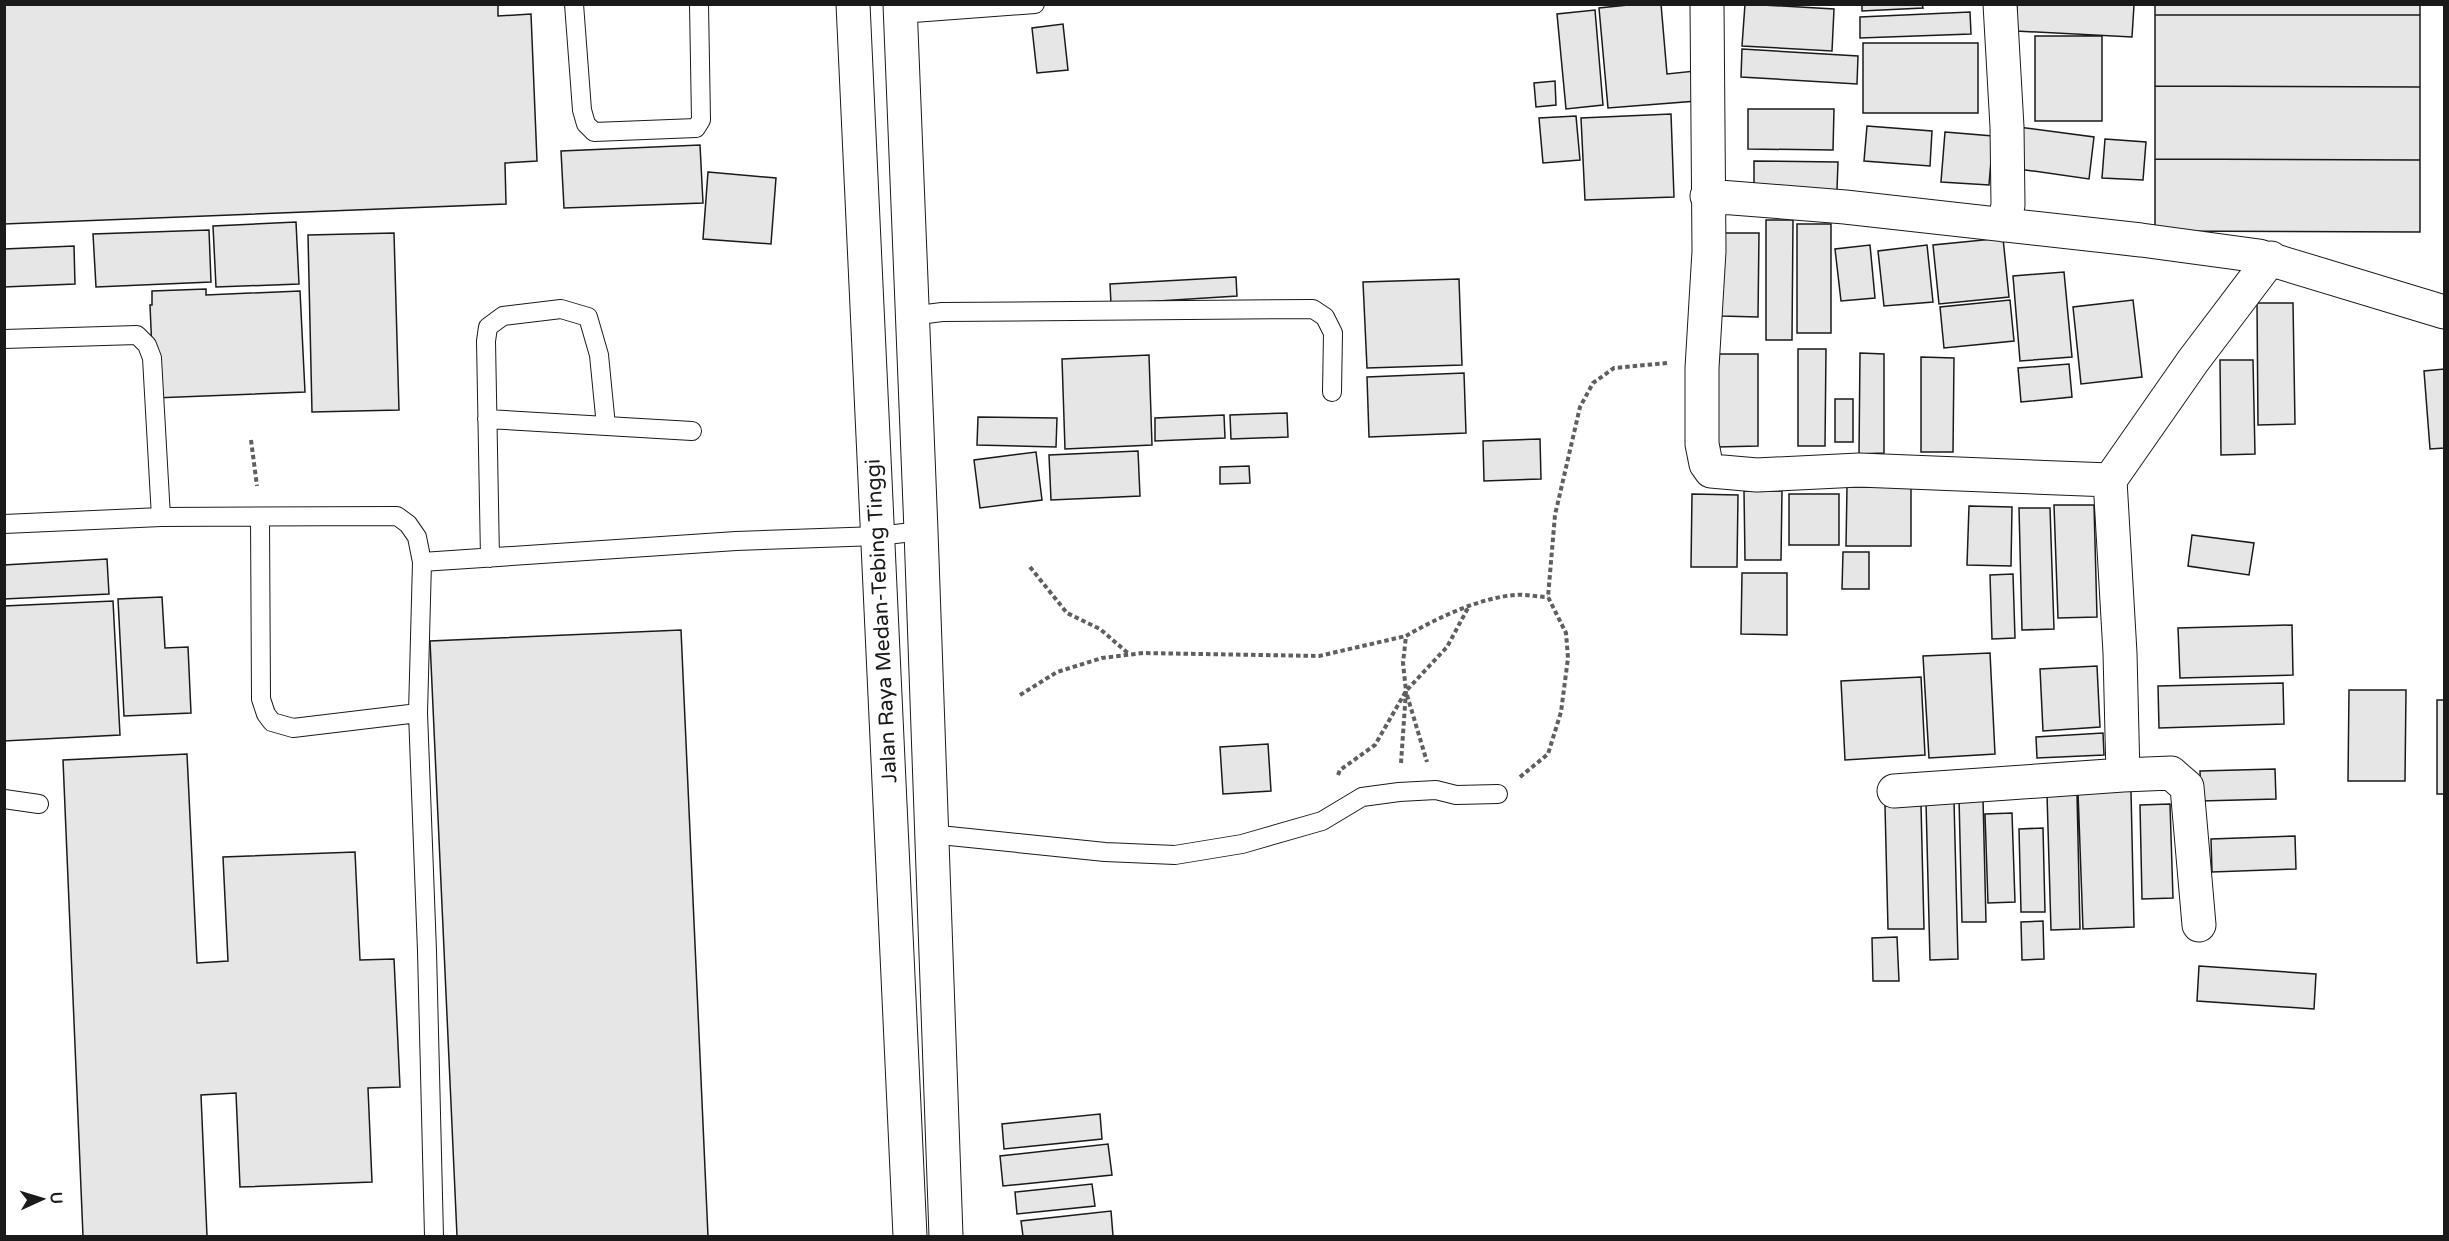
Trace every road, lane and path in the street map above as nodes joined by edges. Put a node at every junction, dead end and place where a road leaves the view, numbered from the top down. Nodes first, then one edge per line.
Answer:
1 (574, 4) edge
2 (699, 4) edge
3 (854, 4) edge
4 (1035, 4) edge
5 (1707, 4) edge
6 (2000, 4) edge
7 (900, 9) edge
8 (1707, 196) junction
9 (2004, 225) junction
10 (2271, 258) junction
11 (2445, 312) edge
12 (911, 316) junction
13 (4, 339) edge
14 (1702, 368) junction
15 (1332, 392) dead end
16 (487, 419) junction
17 (606, 426) junction
18 (692, 431) dead end
19 (251, 440) dead end
20 (2110, 480) junction
21 (161, 517) junction
22 (260, 517) junction
23 (4, 524) edge
24 (921, 531) junction
25 (878, 536) junction
26 (490, 558) junction
27 (422, 562) junction
28 (1030, 567) dead end
29 (1548, 597) junction
30 (1469, 606) junction
31 (1406, 636) junction
32 (1130, 654) junction
33 (1406, 691) junction
34 (1020, 695) dead end
35 (418, 713) junction
36 (2123, 775) junction
37 (1436, 790) junction
38 (1894, 791) dead end
39 (1399, 792) junction
40 (1498, 794) joint
41 (4, 799) edge
42 (39, 804) dead end
43 (1322, 821) junction
44 (930, 834) junction
45 (2199, 925) dead end
46 (434, 1236) edge
47 (910, 1236) edge
48 (946, 1236) edge

1 - 2 lane
3 - 25 main road, Jalan Raya Medan-Tebing Tinggi
4 - 7 lane
5 - 8 main road
6 - 9 main road
7 - 12 main road, Jalan Raya Medan-Tebing Tinggi
8 - 9 main road
8 - 14 main road
9 - 10 main road
10 - 11 main road
10 - 20 main road
12 - 15 lane
12 - 24 main road, Jalan Raya Medan-Tebing Tinggi
13 - 21 lane
14 - 20 main road
14 - 29 path
16 - 17 lane
16 - 17 lane
16 - 26 lane
17 - 18 lane
19 - 22 path
20 - 36 main road
21 - 22 lane
21 - 23 lane
22 - 27 lane
22 - 35 lane
24 - 25 lane
24 - 44 main road, Jalan Raya Medan-Tebing Tinggi
25 - 26 lane
25 - 47 main road, Jalan Raya Medan-Tebing Tinggi
26 - 27 lane
27 - 35 lane
28 - 32 path
29 - 30 path
29 - 40 path
30 - 31 path
30 - 33 path
31 - 32 path
31 - 33 path
32 - 34 path
33 - 37 path
33 - 39 path
33 - 43 path
35 - 46 lane
36 - 38 main road
36 - 45 main road
37 - 39 lane
37 - 40 lane
39 - 43 lane
41 - 42 lane
43 - 44 lane
44 - 48 main road, Jalan Raya Medan-Tebing Tinggi

